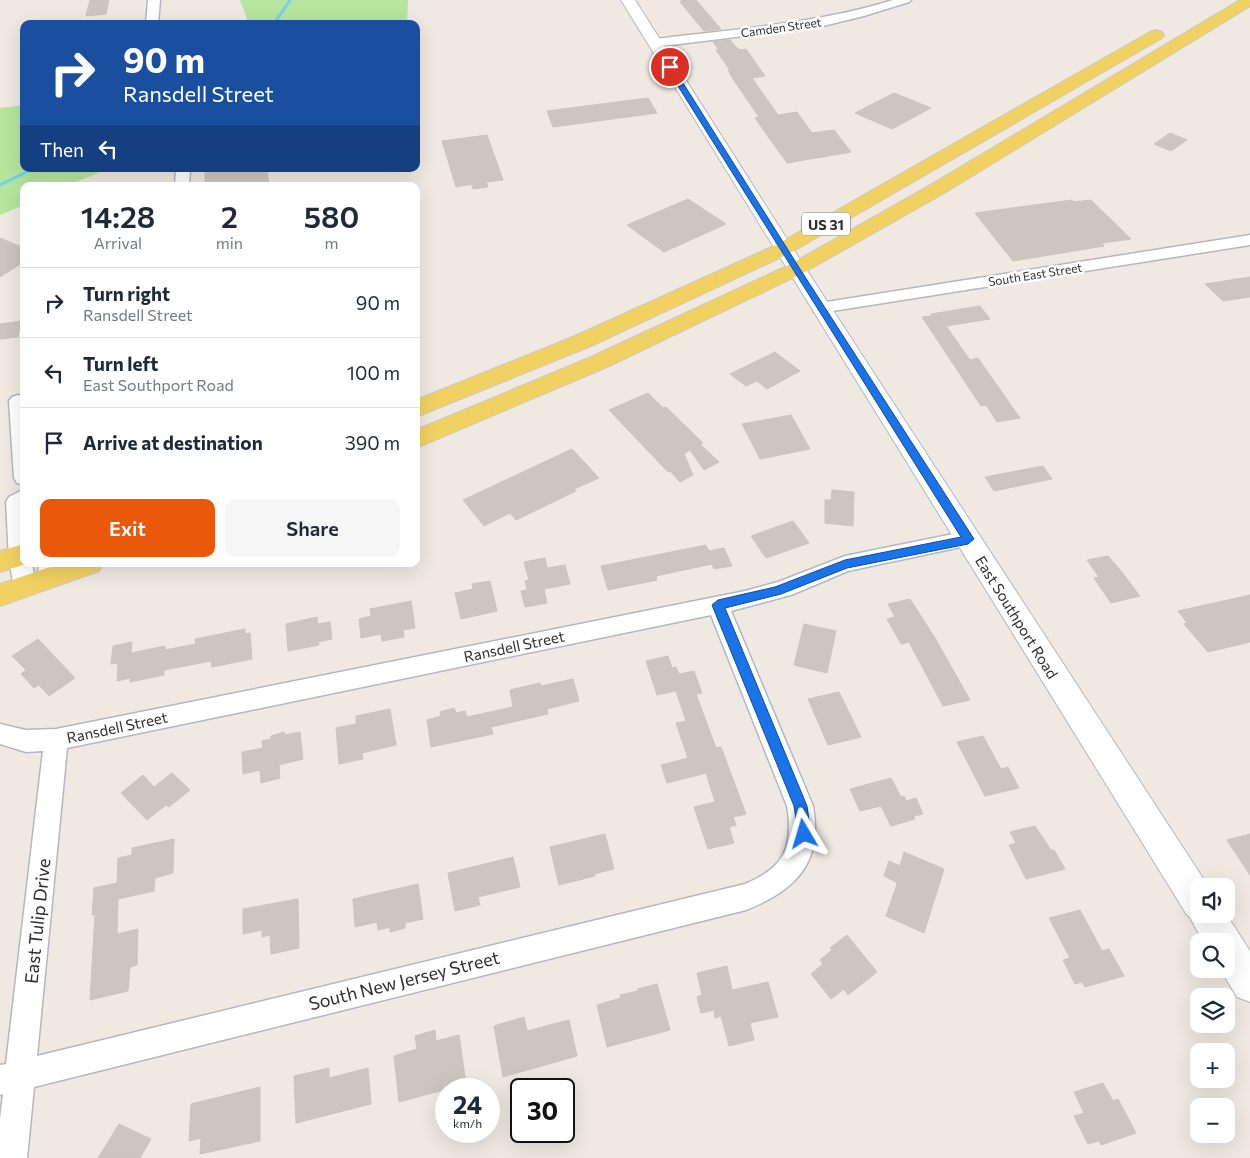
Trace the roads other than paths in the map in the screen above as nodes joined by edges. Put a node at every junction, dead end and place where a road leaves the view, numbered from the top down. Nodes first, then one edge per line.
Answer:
1 (154, 0) edge
2 (628, 0) edge
3 (905, 0) edge
4 (1216, 0) edge
5 (1250, 0) edge
6 (152, 20) edge
7 (655, 42) junction
8 (1250, 240) edge
9 (783, 249) junction
10 (796, 269) junction
11 (820, 308) junction
12 (14, 401) edge
13 (420, 407) edge
14 (420, 438) edge
15 (20, 447) edge
16 (20, 499) edge
17 (968, 539) junction
18 (15, 557) edge
19 (22, 567) edge
20 (78, 567) edge
21 (31, 580) edge
22 (718, 605) junction
23 (0, 734) edge
24 (56, 740) junction
25 (1190, 889) edge
26 (1235, 960) edge
27 (1250, 984) edge
28 (10, 1077) edge
29 (11, 1158) edge

1 - 6 street
2 - 7 main road, East Southport Road
3 - 7 street, Camden Street
4 - 9 main road, US 31
5 - 10 main road, US 31
7 - 9 main road, East Southport Road
8 - 11 street, South East Street
9 - 10 main road, East Southport Road
9 - 13 main road, US 31
10 - 11 main road, East Southport Road
10 - 14 main road, US 31
11 - 17 main road, East Southport Road
12 - 15 street
16 - 18 street
17 - 22 street, Ransdell Street
17 - 25 main road, East Southport Road
19 - 21 street
20 - 21 main road
22 - 24 street, Ransdell Street
22 - 28 street, South New Jersey Street
23 - 24 street
24 - 28 street, East Tulip Drive
26 - 27 main road
28 - 29 street, East Tulip Drive

